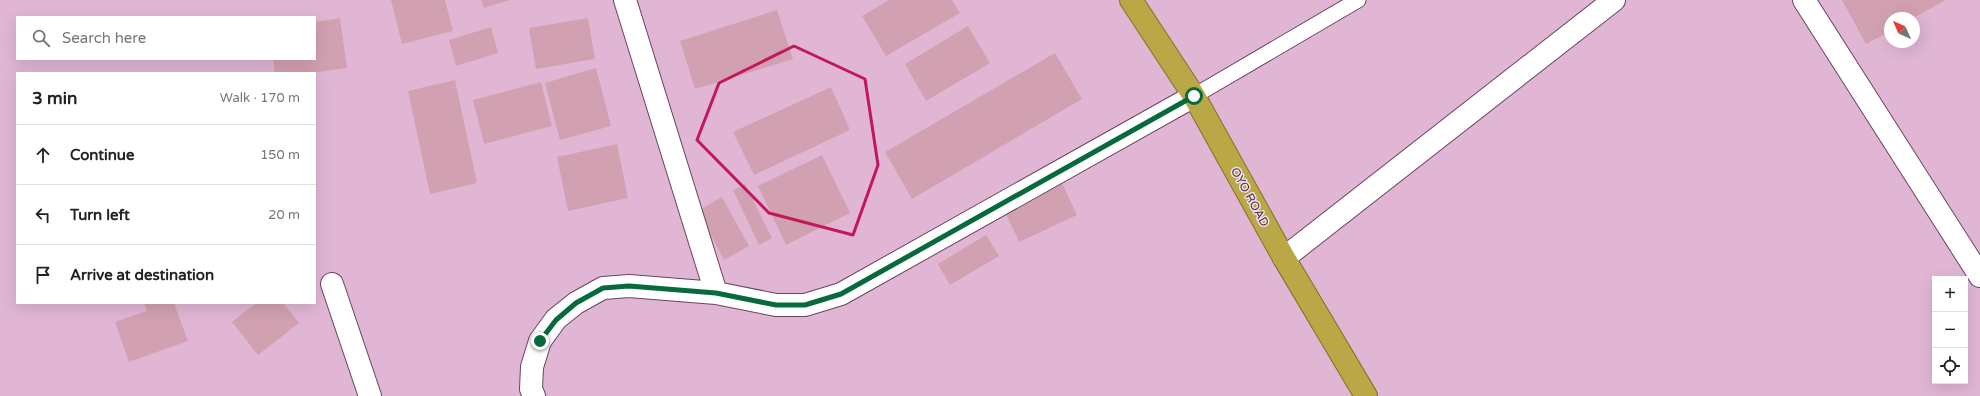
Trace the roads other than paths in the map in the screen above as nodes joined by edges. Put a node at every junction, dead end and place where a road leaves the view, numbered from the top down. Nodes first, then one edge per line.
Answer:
1 (625, 0) edge
2 (1131, 0) edge
3 (1358, 0) edge
4 (1614, 0) edge
5 (1804, 0) edge
6 (1194, 96) junction
7 (1284, 258) junction
8 (1980, 276) edge
9 (332, 284) dead end
10 (716, 293) junction
11 (370, 396) edge
12 (534, 396) edge
13 (1366, 396) edge

1 - 10 street
2 - 6 highway, OYO ROAD
3 - 6 lane
4 - 7 street
5 - 8 street
6 - 7 highway, OYO ROAD
6 - 10 street
7 - 13 highway, OYO ROAD
9 - 11 street
10 - 12 street

